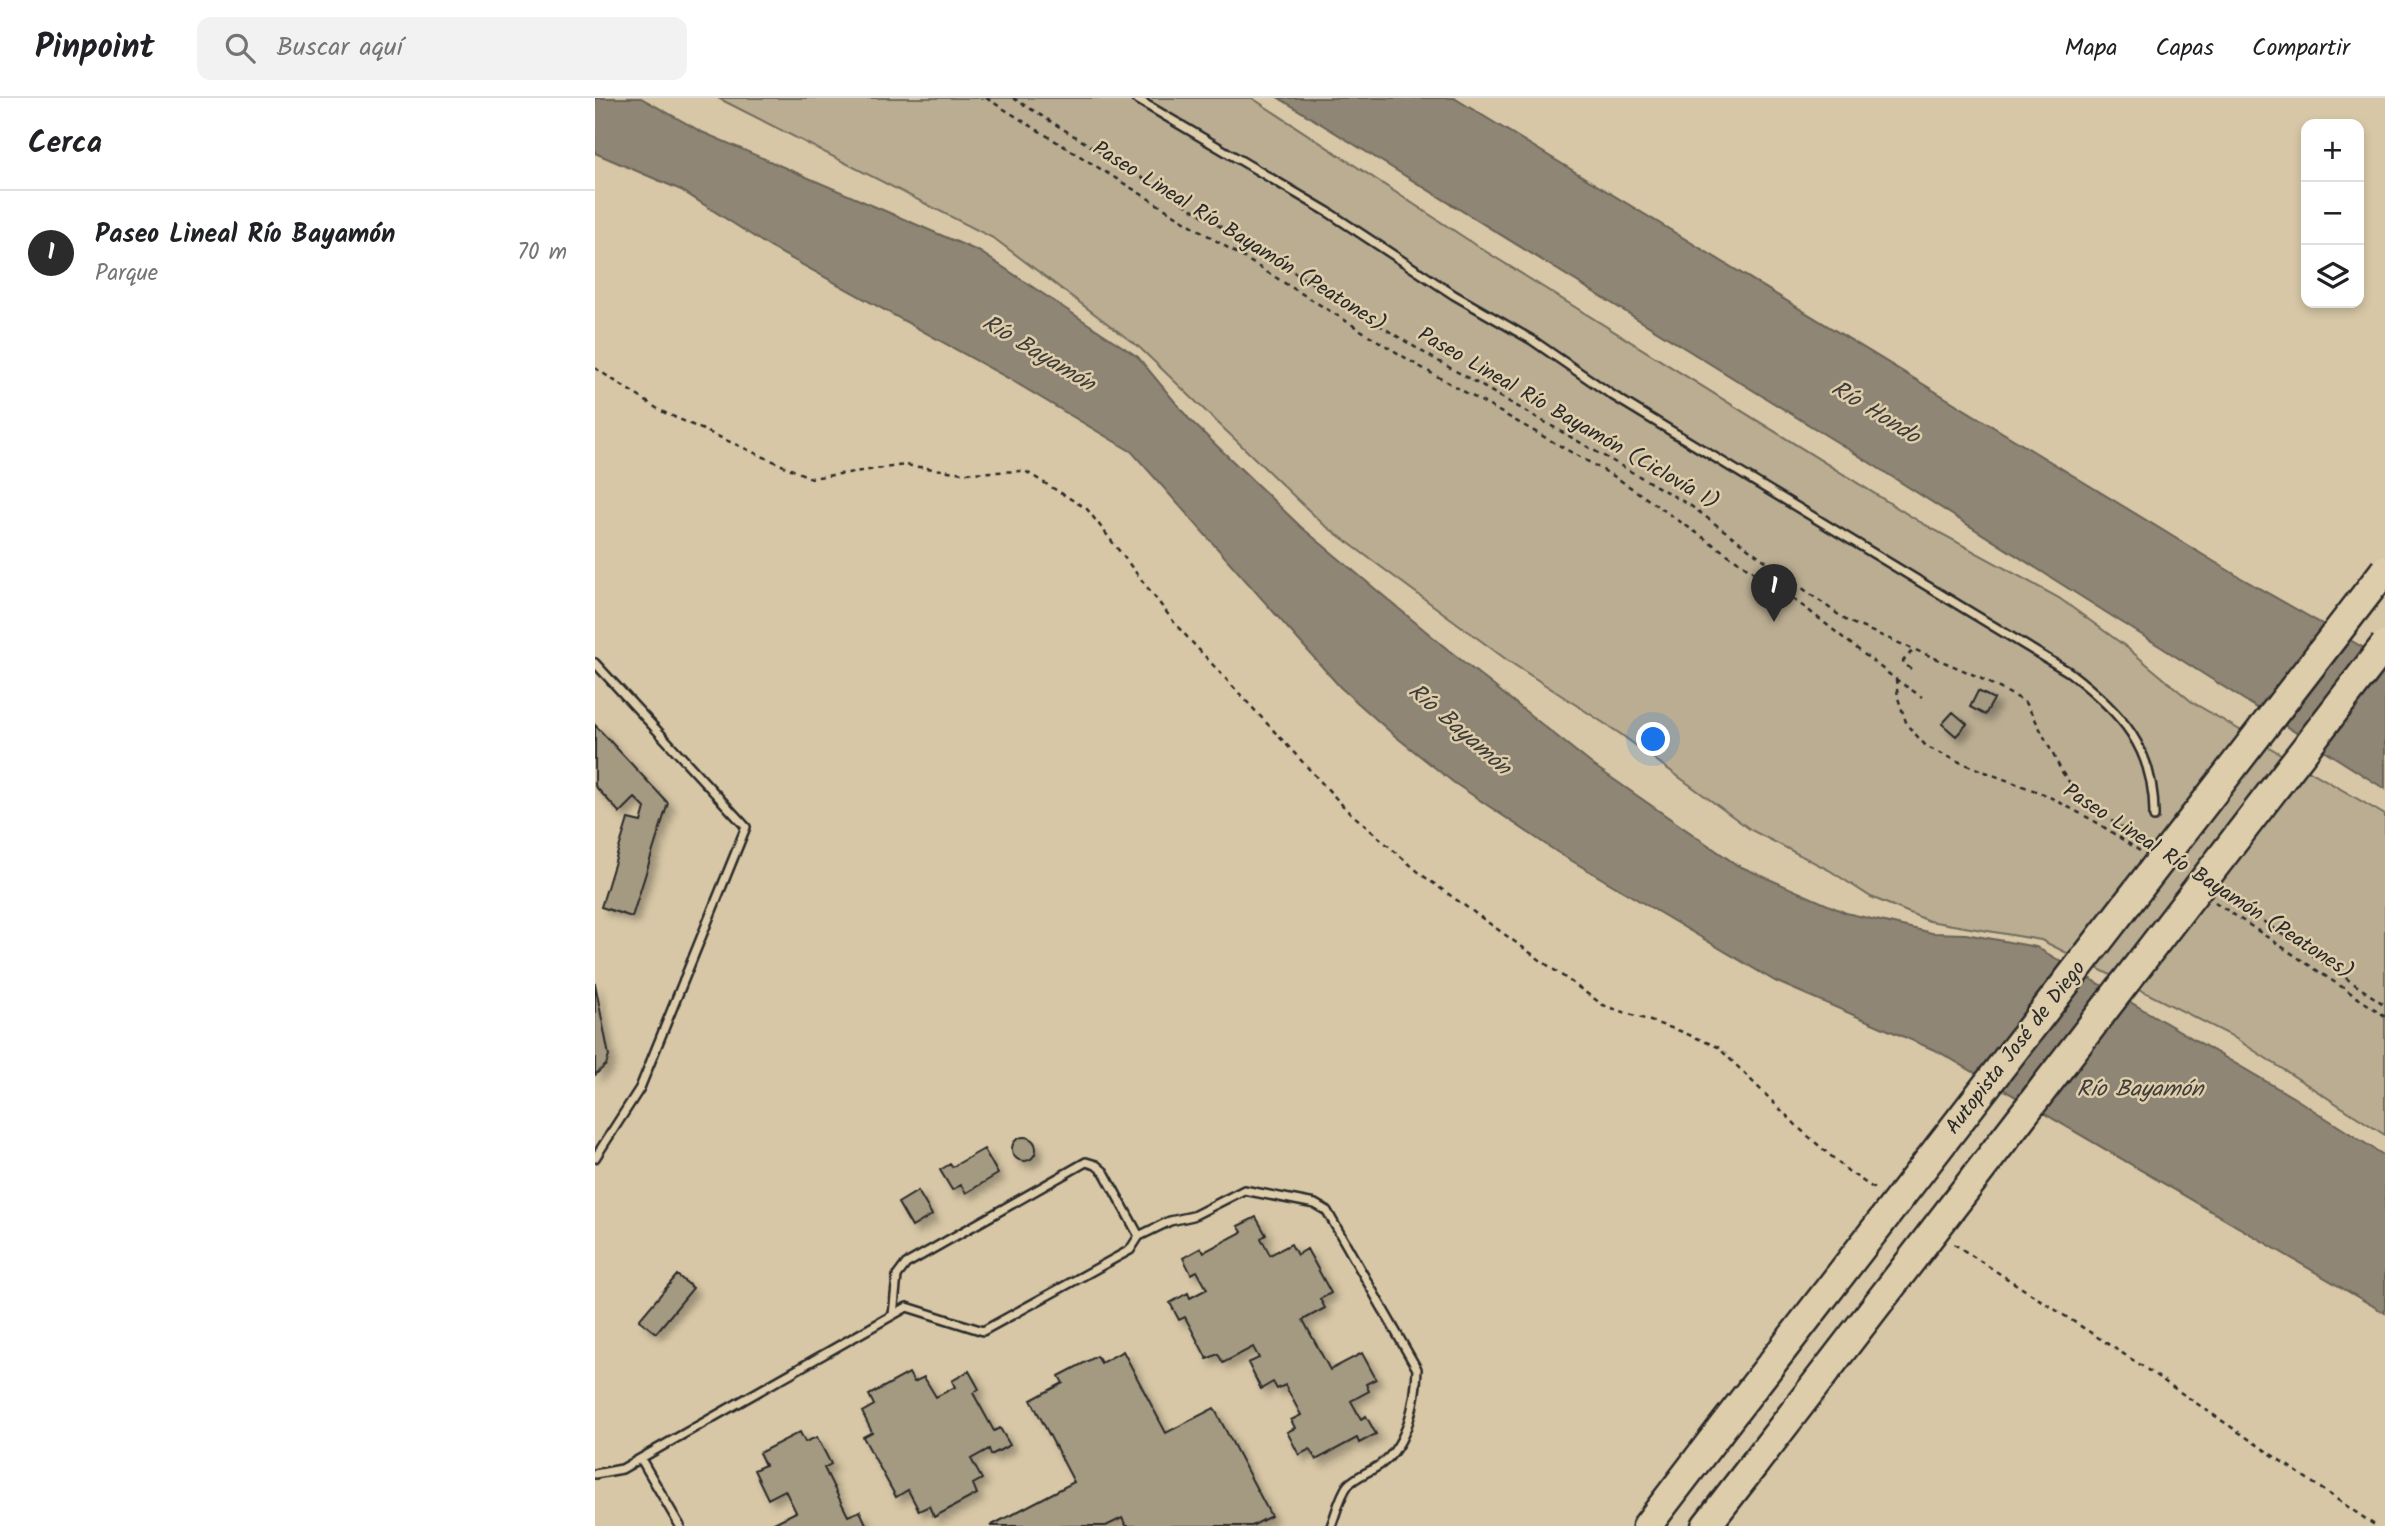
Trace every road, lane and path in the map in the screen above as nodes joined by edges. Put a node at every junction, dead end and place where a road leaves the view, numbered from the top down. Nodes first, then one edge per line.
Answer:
1 (986, 98) edge
2 (1013, 98) edge
3 (1135, 98) edge
4 (595, 368) edge
5 (2385, 570) edge
6 (2385, 645) edge
7 (1913, 650) junction
8 (595, 663) edge
9 (1911, 669) dead end
10 (1896, 679) junction
11 (1922, 696) dead end
12 (2154, 817) dead end
13 (2154, 850) dead end
14 (2147, 857) dead end
15 (2215, 888) dead end
16 (2213, 901) dead end
17 (2385, 1005) edge
18 (2385, 1016) edge
19 (595, 1158) edge
20 (1881, 1194) dead end
21 (1139, 1236) junction
22 (1948, 1240) dead end
23 (893, 1315) junction
24 (641, 1459) junction
25 (595, 1475) edge
26 (680, 1526) edge
27 (1331, 1526) edge
28 (1647, 1526) edge
29 (1706, 1526) edge
30 (2376, 1526) edge

1 - 10 path, Paseo Lineal Río Bayamón (Peatones)
2 - 7 path, Paseo Lineal Río Bayamón (Ciclovía 1)
3 - 12 lane
4 - 20 path
5 - 28 highway, Autopista José de Diego, bridge
6 - 29 highway, bridge
7 - 9 path
7 - 13 path, Paseo Lineal Río Bayamón (Ciclovía 1)
8 - 19 lane
10 - 11 path, Paseo Lineal Río Bayamón (Peatones)
10 - 14 path, Paseo Lineal Río Bayamón (Peatones)
15 - 17 path
16 - 18 path, Paseo Lineal Río Bayamón (Peatones)
21 - 23 lane
21 - 23 lane
21 - 27 lane
22 - 30 path
23 - 24 lane
24 - 25 lane
24 - 26 lane

